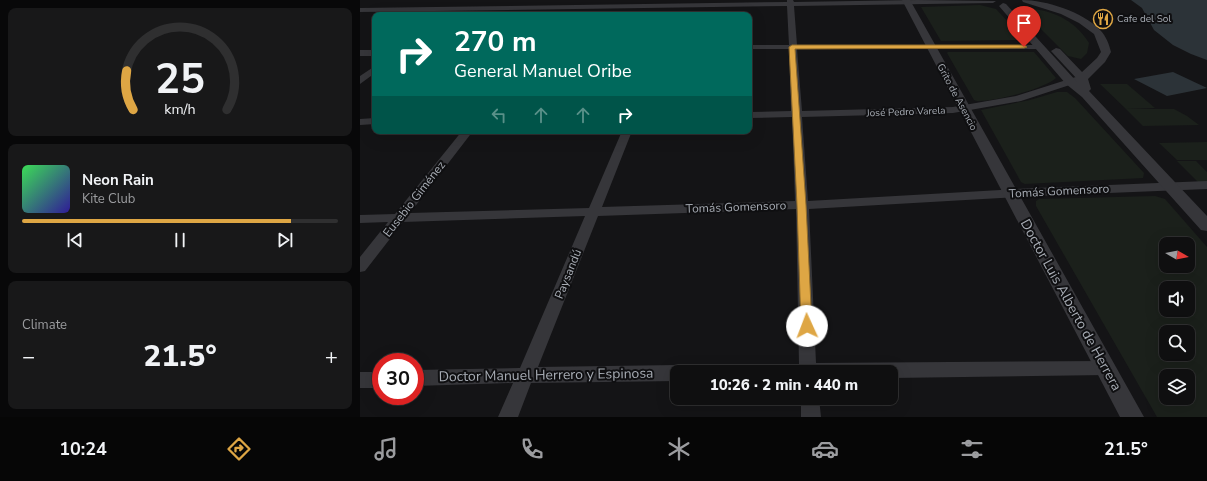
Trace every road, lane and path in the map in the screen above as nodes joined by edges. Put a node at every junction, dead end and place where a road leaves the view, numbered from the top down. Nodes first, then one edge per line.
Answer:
1 (463, 0) edge
2 (572, 0) edge
3 (993, 0) edge
4 (1040, 0) edge
5 (906, 1) edge
6 (679, 2) edge
7 (790, 2) edge
8 (1021, 3) edge
9 (1003, 6) junction
10 (567, 7) junction
11 (451, 9) junction
12 (360, 10) edge
13 (447, 12) edge
14 (563, 12) edge
15 (675, 12) edge
16 (1068, 15) junction
17 (752, 47) edge
18 (792, 47) junction
19 (931, 47) junction
20 (1038, 47) junction
21 (360, 53) edge
22 (372, 53) edge
23 (372, 71) edge
24 (1082, 78) junction
25 (360, 81) edge
26 (1070, 82) junction
27 (1086, 94) junction
28 (964, 108) junction
29 (796, 114) junction
30 (752, 115) edge
31 (372, 121) edge
32 (360, 122) edge
33 (466, 134) edge
34 (626, 134) edge
35 (1207, 185) edge
36 (1170, 186) junction
37 (1010, 194) junction
38 (802, 205) junction
39 (593, 212) junction
40 (399, 218) junction
41 (360, 219) edge
42 (1207, 226) edge
43 (360, 267) edge
44 (808, 365) edge
45 (1106, 368) junction
46 (898, 370) edge
47 (670, 373) edge
48 (526, 375) junction
49 (424, 378) edge
50 (360, 380) edge
51 (372, 380) edge
52 (810, 405) edge
53 (508, 417) edge
54 (811, 417) edge
55 (1132, 417) edge

1 - 11 street
2 - 10 street
3 - 5 street
3 - 9 street
4 - 16 street
5 - 7 street
5 - 19 street, Grito de Asencio
6 - 7 street
6 - 10 street
6 - 15 street
7 - 18 street
8 - 9 street
8 - 16 street
8 - 24 street
9 - 20 street
10 - 11 street
10 - 14 street
11 - 12 street
11 - 13 street
16 - 24 street
17 - 18 street
18 - 19 street
18 - 29 street
19 - 20 street
19 - 28 street, Grito de Asencio
20 - 26 street
21 - 22 street
23 - 25 street
24 - 26 street, José Pedro Varela
24 - 27 street
26 - 27 street
26 - 28 street, José Pedro Varela
27 - 36 street
28 - 29 street, José Pedro Varela
28 - 37 street, Grito de Asencio
29 - 30 street, José Pedro Varela
29 - 38 street
31 - 32 street
33 - 40 street, Eusebio Giménez
34 - 39 street, Paysandú
35 - 36 street, Tomás Gomensoro
36 - 37 street, Tomás Gomensoro
36 - 42 street
37 - 38 street, Tomás Gomensoro
37 - 45 street, Doctor Luis Alberto de Herrera
38 - 39 street, Tomás Gomensoro
38 - 44 street
39 - 40 street, Tomás Gomensoro
39 - 48 street, Paysandú
40 - 41 street, Tomás Gomensoro
40 - 43 street, Eusebio Giménez
45 - 46 street
45 - 55 street, Doctor Luis Alberto de Herrera
47 - 48 street, Doctor Manuel Herrero y Espinosa
48 - 49 street, Doctor Manuel Herrero y Espinosa
48 - 53 street, Paysandú
50 - 51 street
52 - 54 street

